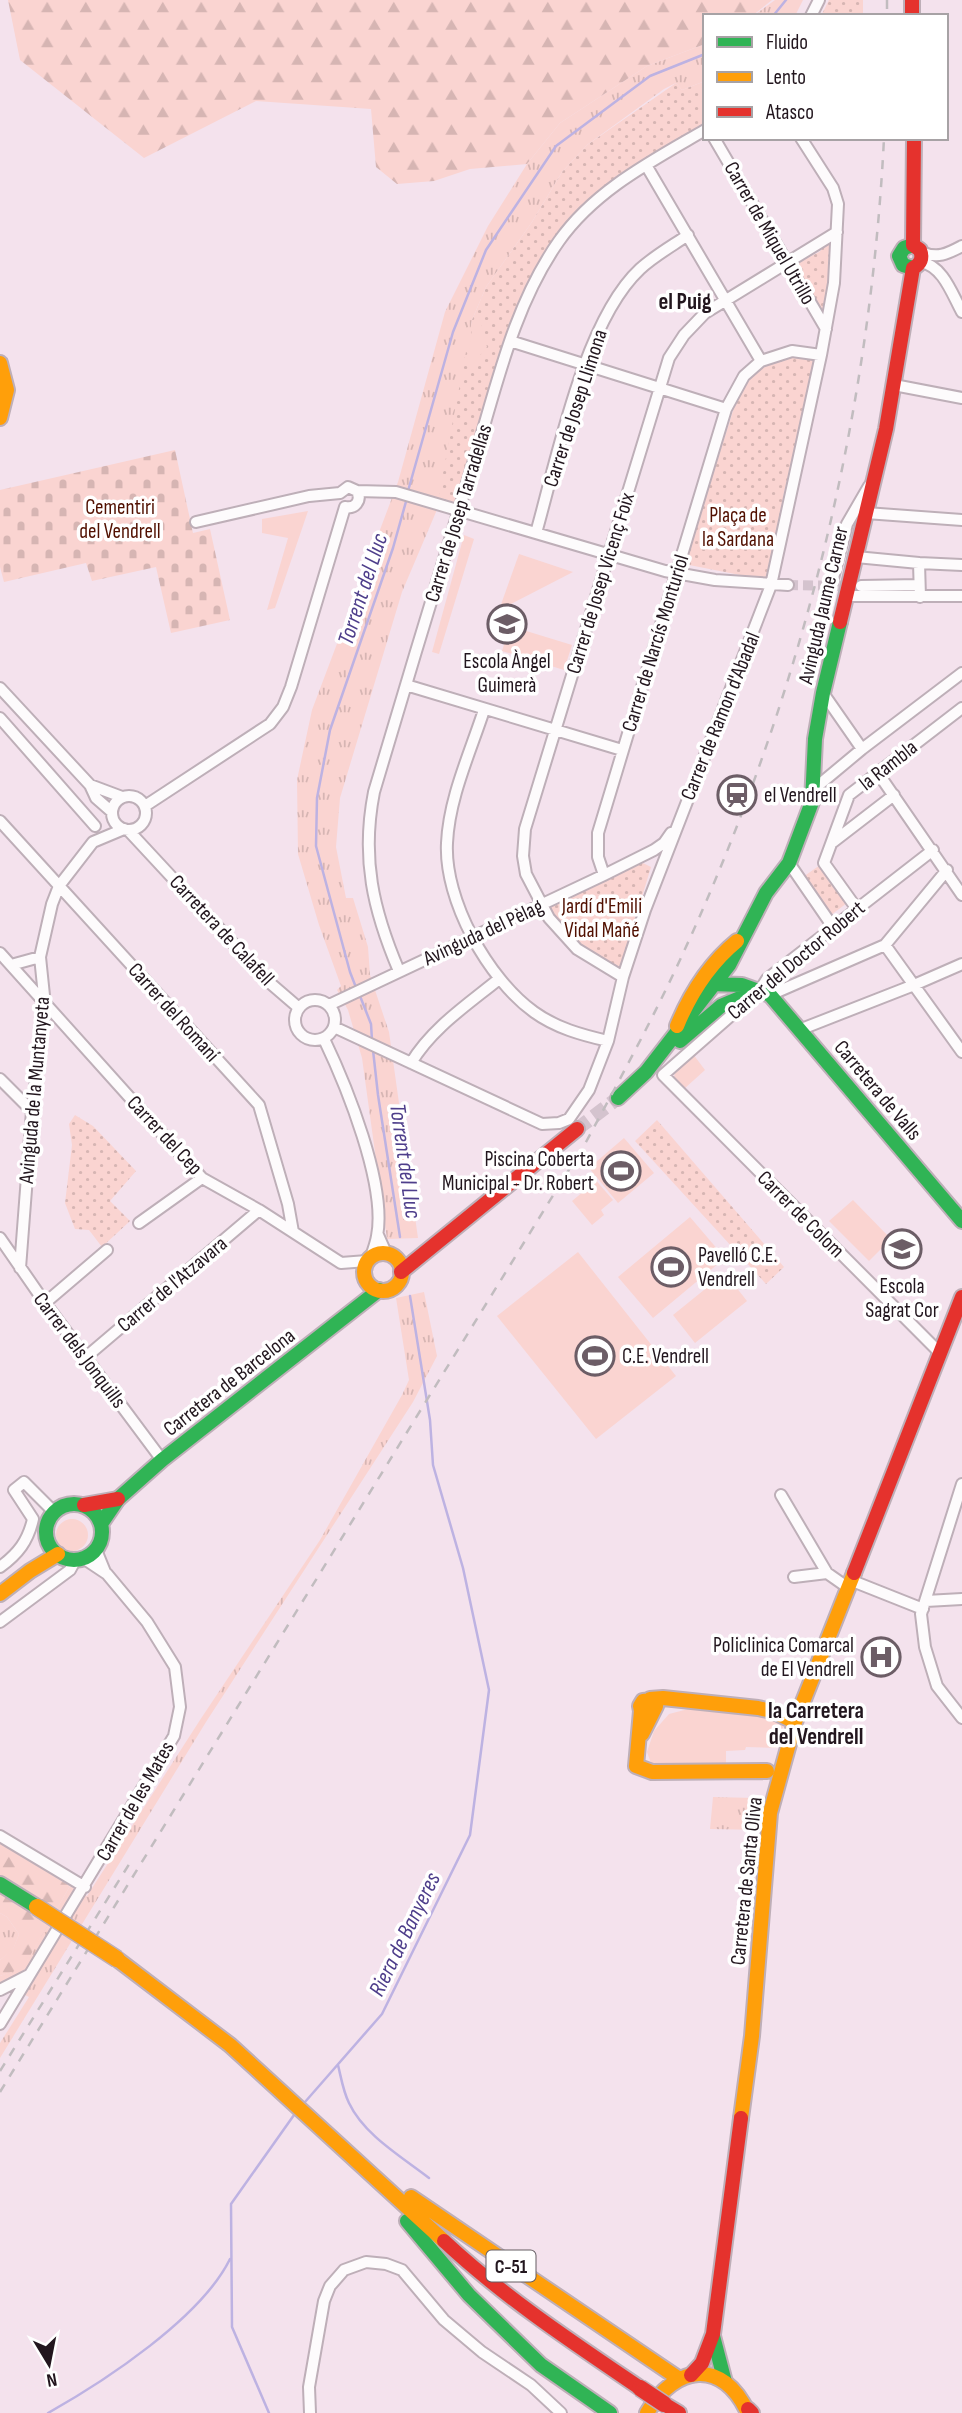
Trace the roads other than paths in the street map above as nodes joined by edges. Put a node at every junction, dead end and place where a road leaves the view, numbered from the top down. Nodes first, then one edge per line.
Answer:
1 (703, 131) edge
2 (715, 140) edge
3 (802, 140) edge
4 (914, 140) edge
5 (646, 165) junction
6 (836, 232) junction
7 (688, 235) junction
8 (962, 246) edge
9 (945, 255) junction
10 (917, 257) junction
11 (786, 264) junction
12 (938, 271) junction
13 (726, 299) junction
14 (962, 312) edge
15 (826, 329) junction
16 (510, 341) junction
17 (821, 355) junction
18 (761, 361) junction
19 (0, 363) edge
20 (585, 365) junction
21 (894, 384) junction
22 (658, 388) junction
23 (962, 397) edge
24 (726, 409) junction
25 (0, 418) edge
26 (875, 478) junction
27 (357, 491) junction
28 (340, 493) junction
29 (345, 507) junction
30 (458, 510) junction
31 (866, 513) junction
32 (962, 520) edge
33 (195, 522) dead end
34 (536, 533) junction
35 (608, 555) junction
36 (856, 557) junction
37 (919, 563) junction
38 (958, 565) edge
39 (676, 573) junction
40 (771, 585) junction
41 (788, 585) tunnel mouth
42 (831, 586) dead end
43 (861, 586) tunnel mouth
44 (919, 591) junction
45 (846, 596) junction
46 (962, 596) edge
47 (962, 673) edge
48 (406, 685) junction
49 (0, 688) edge
50 (823, 693) junction
51 (962, 708) edge
52 (484, 710) junction
53 (0, 718) edge
54 (555, 730) junction
55 (862, 749) junction
56 (622, 750) junction
57 (878, 773) junction
58 (90, 785) junction
59 (814, 789) junction
60 (894, 795) junction
61 (122, 797) junction
62 (145, 806) junction
63 (112, 814) junction
64 (679, 819) junction
65 (0, 821) edge
66 (143, 822) junction
67 (95, 825) junction
68 (126, 829) junction
69 (93, 842) junction
70 (831, 843) junction
71 (148, 850) junction
72 (933, 850) junction
73 (637, 858) junction
74 (664, 858) junction
75 (789, 863) junction
76 (947, 870) junction
77 (604, 875) junction
78 (58, 886) junction
79 (962, 895) edge
80 (542, 905) junction
81 (857, 909) junction
82 (833, 927) junction
83 (473, 936) junction
84 (885, 945) junction
85 (0, 953) edge
86 (40, 957) junction
87 (724, 961) junction
88 (962, 964) edge
89 (11, 965) junction
90 (399, 971) junction
91 (623, 977) junction
92 (499, 979) junction
93 (716, 983) junction
94 (914, 985) junction
95 (739, 991) junction
96 (765, 992) junction
97 (45, 1005) junction
98 (329, 1005) junction
99 (299, 1008) junction
100 (680, 1018) junction
101 (334, 1027) junction
102 (799, 1030) junction
103 (324, 1039) junction
104 (608, 1041) junction
105 (671, 1041) junction
106 (962, 1052) edge
107 (411, 1063) junction
108 (646, 1072) junction
109 (663, 1075) joint
110 (0, 1079) edge
111 (618, 1098) tunnel mouth
112 (32, 1111) junction
113 (577, 1129) tunnel mouth
114 (202, 1178) junction
115 (259, 1210) junction
116 (962, 1221) edge
117 (139, 1223) dead end
118 (293, 1232) junction
119 (0, 1238) edge
120 (107, 1250) dead end
121 (384, 1260) junction
122 (20, 1268) junction
123 (371, 1291) junction
124 (962, 1297) edge
125 (44, 1303) junction
126 (939, 1352) junction
127 (86, 1357) junction
128 (162, 1460) junction
129 (962, 1483) edge
130 (781, 1494) dead end
131 (118, 1499) junction
132 (83, 1505) junction
133 (54, 1513) junction
134 (101, 1524) junction
135 (48, 1541) junction
136 (58, 1555) junction
137 (85, 1556) junction
138 (0, 1567) edge
139 (30, 1571) junction
140 (827, 1573) junction
141 (794, 1577) dead end
142 (848, 1583) junction
143 (0, 1594) edge
144 (962, 1600) edge
145 (924, 1605) junction
146 (0, 1622) edge
147 (962, 1718) edge
148 (795, 1722) junction
149 (767, 1771) dead end
150 (0, 1836) edge
151 (0, 1884) edge
152 (85, 1886) junction
153 (29, 1975) junction
154 (0, 1990) edge
155 (6, 2004) edge
156 (0, 2024) edge
157 (347, 2151) junction
158 (713, 2333) junction
159 (685, 2376) junction
160 (725, 2382) junction
161 (749, 2412) edge
162 (310, 2413) edge
163 (561, 2413) edge
164 (610, 2413) edge
165 (646, 2413) edge
166 (680, 2413) edge

1 - 5 street, Carrer de Josep Tarradellas
2 - 11 street, Carrer de Miquel Utrillo
3 - 6 street, Carrer de Ramon d'Abadal
4 - 10 main road, Avinguda Jaume Carner
5 - 7 street
5 - 16 street, Carrer de Josep Tarradellas
6 - 11 street, Carrer de Josep Vicenç Foix
6 - 15 street, Carrer de Ramon d'Abadal
7 - 13 street
7 - 20 street, Carrer de Josep Llimona
8 - 9 street
9 - 10 street
9 - 12 street
10 - 12 street
10 - 21 main road, Avinguda Jaume Carner
11 - 13 street, Carrer de Josep Vicenç Foix
11 - 15 street, Carrer de Miquel Utrillo
12 - 14 street
13 - 18 street
13 - 22 street, Carrer de Josep Vicenç Foix
15 - 17 street, Carrer de Ramon d'Abadal
16 - 20 street
16 - 30 street, Carrer de Josep Tarradellas
17 - 18 street
17 - 40 street, Carrer de Ramon d'Abadal
18 - 24 street, Carrer de Narcís Monturiol
19 - 25 main road
20 - 22 street
20 - 34 street, Carrer de Josep Llimona
21 - 23 street
21 - 26 main road, Avinguda Jaume Carner
22 - 24 street
22 - 35 street, Carrer de Josep Vicenç Foix
24 - 39 street, Carrer de Narcís Monturiol
26 - 31 main road, Avinguda Jaume Carner
26 - 42 street
27 - 28 street
27 - 29 street
27 - 30 street
28 - 29 street
28 - 33 street
29 - 62 street
30 - 34 street
30 - 48 street, Carrer de Josep Tarradellas
31 - 32 street
31 - 36 main road, Avinguda Jaume Carner
34 - 35 street
35 - 39 street
35 - 54 street, Carrer de Josep Vicenç Foix
36 - 37 street
36 - 45 main road, Avinguda Jaume Carner
37 - 38 street
37 - 44 street
39 - 40 street
39 - 56 street, Carrer de Narcís Monturiol
40 - 41 street
40 - 64 street, Carrer de Ramon d'Abadal
43 - 44 street
44 - 45 street
44 - 46 street
45 - 50 main road, Avinguda Jaume Carner
47 - 55 street, la Rambla
48 - 52 street
48 - 90 street, Carrer de Josep Tarradellas
49 - 58 street
50 - 55 street
50 - 59 main road, Avinguda Jaume Carner
51 - 57 street, la Rambla
52 - 54 street
52 - 83 street
53 - 67 street
54 - 56 street
54 - 80 street, Carrer de Josep Vicenç Foix
55 - 59 street, la Rambla
56 - 77 street, Carrer de Narcís Monturiol
57 - 60 street
57 - 70 street, la Rambla
58 - 61 street
58 - 63 street
59 - 75 main road, Avinguda Jaume Carner
60 - 70 street
60 - 72 street
61 - 62 street
61 - 63 street
62 - 66 street
63 - 67 street
63 - 68 street
64 - 73 street, Avinguda del Pèlag
64 - 74 street, Carrer de Ramon d'Abadal
65 - 78 street, Carrer del Romaní
66 - 68 street
66 - 71 street
67 - 69 street
68 - 69 street, Avinguda de la Muntanyeta
68 - 71 street, Carretera de Calafell
69 - 78 street, Avinguda de la Muntanyeta
70 - 81 street, la Rambla
71 - 99 street, Carretera de Calafell
72 - 76 street
72 - 81 street, Carrer del Doctor Robert
73 - 74 street, Avinguda del Pèlag
73 - 77 street, Avinguda del Pèlag
74 - 91 street, Carrer de Ramon d'Abadal
75 - 82 street
75 - 87 main road, Avinguda Jaume Carner
76 - 79 street
76 - 84 street
77 - 80 street, Avinguda del Pèlag
78 - 86 street, Avinguda de la Muntanyeta
78 - 118 street, Carrer del Romaní
80 - 83 street, Avinguda del Pèlag
80 - 91 street, Carrer de Josep Vicenç Foix
81 - 82 street, Carrer del Doctor Robert
82 - 96 street, Carrer del Doctor Robert
83 - 90 street, Avinguda del Pèlag
83 - 92 street
84 - 94 street
84 - 96 street
85 - 89 street, Carrer del Cep
86 - 89 street
86 - 97 street, Avinguda de la Muntanyeta
87 - 93 main road
87 - 95 main road
87 - 100 main road
88 - 94 street
89 - 97 street, Carrer del Cep
90 - 98 street, Avinguda del Pèlag
91 - 104 street, Carrer de Ramon d'Abadal
92 - 104 street
92 - 107 street
93 - 95 main road
93 - 100 main road
93 - 105 main road
94 - 102 street
94 - 106 street
95 - 96 main road
95 - 108 main road
96 - 102 main road, Carretera de Valls
96 - 109 street, Carrer del Doctor Robert
97 - 112 street, Avinguda de la Muntanyeta
97 - 114 street, Carrer del Cep
98 - 99 street
98 - 101 street
99 - 103 street
100 - 105 main road
101 - 103 street
101 - 107 street
102 - 116 main road, Carretera de Valls
103 - 121 street
104 - 107 street, Carrer de Ramon d'Abadal
105 - 108 main road
108 - 111 main road
109 - 126 street, Carrer de Colom
110 - 112 street
112 - 122 street, Avinguda de la Muntanyeta
113 - 121 main road
114 - 115 street, Carrer del Cep
114 - 117 street
115 - 118 street, Carrer del Cep
115 - 127 street, Carrer de l'Atzavara
118 - 121 street, Carrer del Cep
119 - 122 street, Carrer dels Jonquills
120 - 125 street
121 - 123 main road
121 - 123 main road, Carretera de Barcelona
122 - 125 street, Carrer dels Jonquills
123 - 128 main road, Carretera de Barcelona
124 - 126 main road, Carretera de Santa Oliva
125 - 127 street, Carrer dels Jonquills
126 - 142 main road, Carretera de Santa Oliva
127 - 128 street, Carrer dels Jonquills
128 - 131 main road, Carretera de Barcelona
129 - 145 street
130 - 140 street
131 - 132 main road
131 - 134 main road, Carretera de Barcelona
132 - 133 main road
132 - 134 main road
133 - 135 main road
133 - 138 street
134 - 137 main road
135 - 136 main road
135 - 139 main road
136 - 137 main road
136 - 139 main road
137 - 146 street
137 - 152 street, Carrer de les Mates
139 - 143 main road
140 - 141 street
140 - 142 street
142 - 145 street
142 - 148 main road, Carretera de Santa Oliva
144 - 145 street
145 - 147 street
148 - 149 main road
148 - 158 main road, Carretera de Santa Oliva
150 - 152 street
151 - 157 main road, C-51, bridge
152 - 153 street, Carrer de les Mates
153 - 154 street
153 - 155 street, Carrer de les Mates
155 - 156 street, Carrer de les Mates
157 - 159 main road, C-51
157 - 164 main road
157 - 166 main road, C-51, bridge
158 - 159 main road
158 - 160 main road
159 - 160 main road
159 - 165 main road
160 - 161 main road
162 - 163 street

